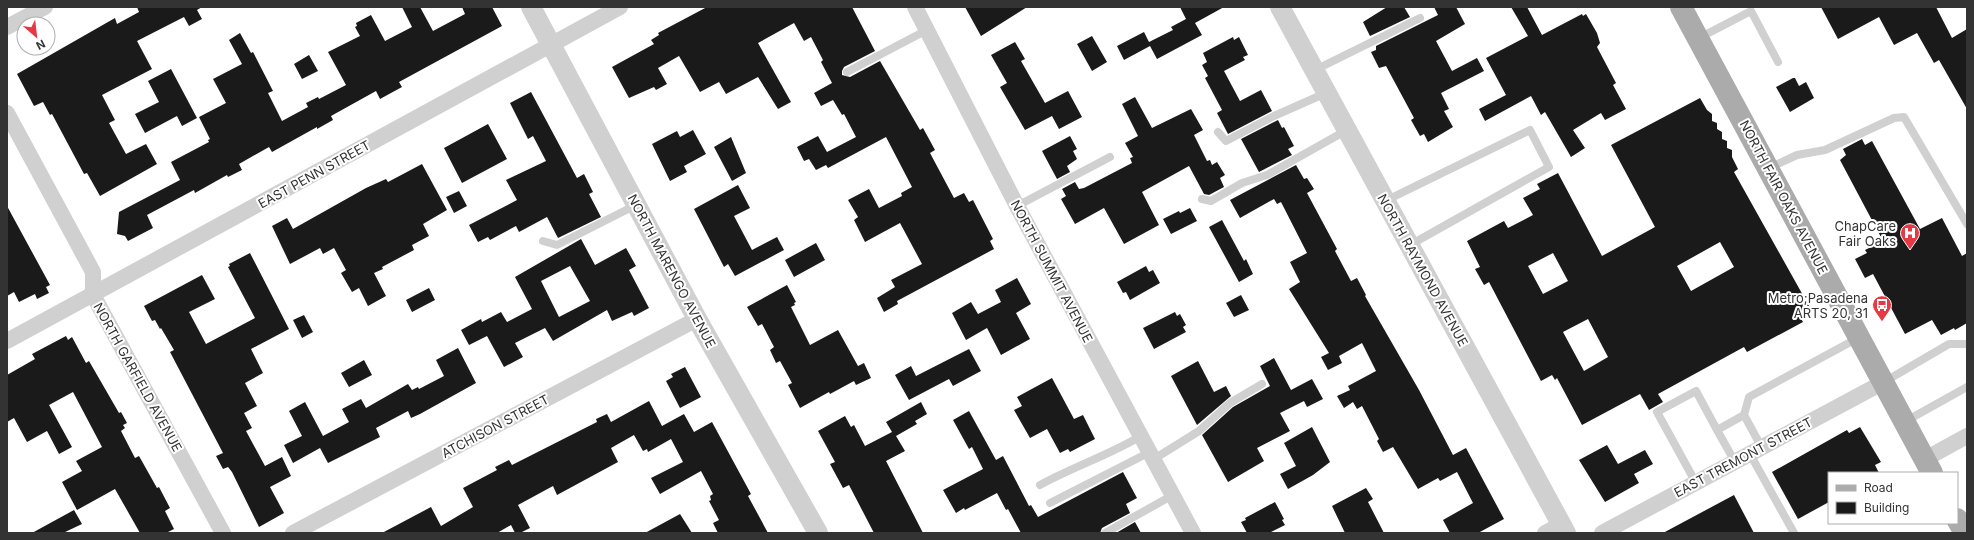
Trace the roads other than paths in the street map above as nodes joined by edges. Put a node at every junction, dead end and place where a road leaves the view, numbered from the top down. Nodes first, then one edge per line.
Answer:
1 (45, 7) edge
2 (531, 7) edge
3 (620, 7) edge
4 (915, 7) edge
5 (1280, 7) edge
6 (1681, 7) edge
7 (1420, 18) dead end
8 (7, 27) edge
9 (927, 30) junction
10 (1698, 38) junction
11 (551, 44) junction
12 (1778, 62) dead end
13 (1314, 71) junction
14 (847, 72) dead end
15 (1327, 93) junction
16 (7, 112) edge
17 (1346, 130) junction
18 (1218, 132) dead end
19 (1110, 157) dead end
20 (1768, 168) junction
21 (1202, 199) dead end
22 (1385, 201) junction
23 (636, 205) junction
24 (1017, 206) junction
25 (1967, 224) edge
26 (542, 241) dead end
27 (1409, 246) junction
28 (93, 295) junction
29 (697, 319) junction
30 (1860, 337) junction
31 (7, 341) edge
32 (1967, 344) edge
33 (1884, 382) junction
34 (1262, 384) dead end
35 (1967, 387) edge
36 (1744, 416) junction
37 (1905, 422) junction
38 (1717, 430) junction
39 (1141, 436) junction
40 (1967, 436) edge
41 (1756, 451) junction
42 (1152, 456) junction
43 (1735, 462) junction
44 (1928, 466) edge
45 (1696, 483) junction
46 (1040, 485) dead end
47 (1173, 495) junction
48 (1050, 503) dead end
49 (1958, 521) edge
50 (1558, 530) edge
51 (223, 533) edge
52 (294, 533) edge
53 (818, 533) edge
54 (1105, 533) edge
55 (1193, 533) edge
56 (1602, 533) edge
57 (1794, 533) edge
58 (1965, 533) edge

1 - 8 street
2 - 11 street, NORTH MARENGO AVENUE
3 - 11 street, EAST PENN STREET
4 - 9 street, NORTH SUMMIT AVENUE
5 - 13 street, NORTH RAYMOND AVENUE
6 - 10 main road, NORTH FAIR OAKS AVENUE
7 - 13 lane
9 - 14 lane
9 - 24 street, NORTH SUMMIT AVENUE
10 - 12 lane
10 - 20 main road, NORTH FAIR OAKS AVENUE
11 - 23 street, NORTH MARENGO AVENUE
11 - 28 street, EAST PENN STREET
13 - 15 street, NORTH RAYMOND AVENUE
15 - 17 street, NORTH RAYMOND AVENUE
15 - 18 lane
16 - 28 street, NORTH GARFIELD AVENUE
17 - 21 lane
17 - 22 street, NORTH RAYMOND AVENUE
19 - 24 lane
20 - 25 lane
20 - 30 main road, NORTH FAIR OAKS AVENUE
22 - 27 street, NORTH RAYMOND AVENUE
22 - 27 lane
23 - 26 lane
23 - 29 street, NORTH MARENGO AVENUE
24 - 39 street, NORTH SUMMIT AVENUE
27 - 50 street, NORTH RAYMOND AVENUE
28 - 31 street, EAST PENN STREET
28 - 51 street, NORTH GARFIELD AVENUE
29 - 52 street, ATCHISON STREET
29 - 53 street, NORTH MARENGO AVENUE
30 - 33 main road, NORTH FAIR OAKS AVENUE
30 - 36 lane
32 - 33 lane
33 - 37 main road, NORTH FAIR OAKS AVENUE
33 - 41 street, EAST TREMONT STREET
34 - 42 lane
35 - 37 lane
36 - 38 lane
36 - 41 lane
37 - 44 main road, NORTH FAIR OAKS AVENUE
38 - 43 lane
38 - 45 lane
39 - 42 street, NORTH SUMMIT AVENUE
39 - 46 lane
40 - 44 street
41 - 43 street, EAST TREMONT STREET
41 - 57 lane
42 - 47 street, NORTH SUMMIT AVENUE
42 - 48 lane
43 - 45 street, EAST TREMONT STREET
45 - 56 street, EAST TREMONT STREET
47 - 54 lane
47 - 55 street, NORTH SUMMIT AVENUE
49 - 58 main road

